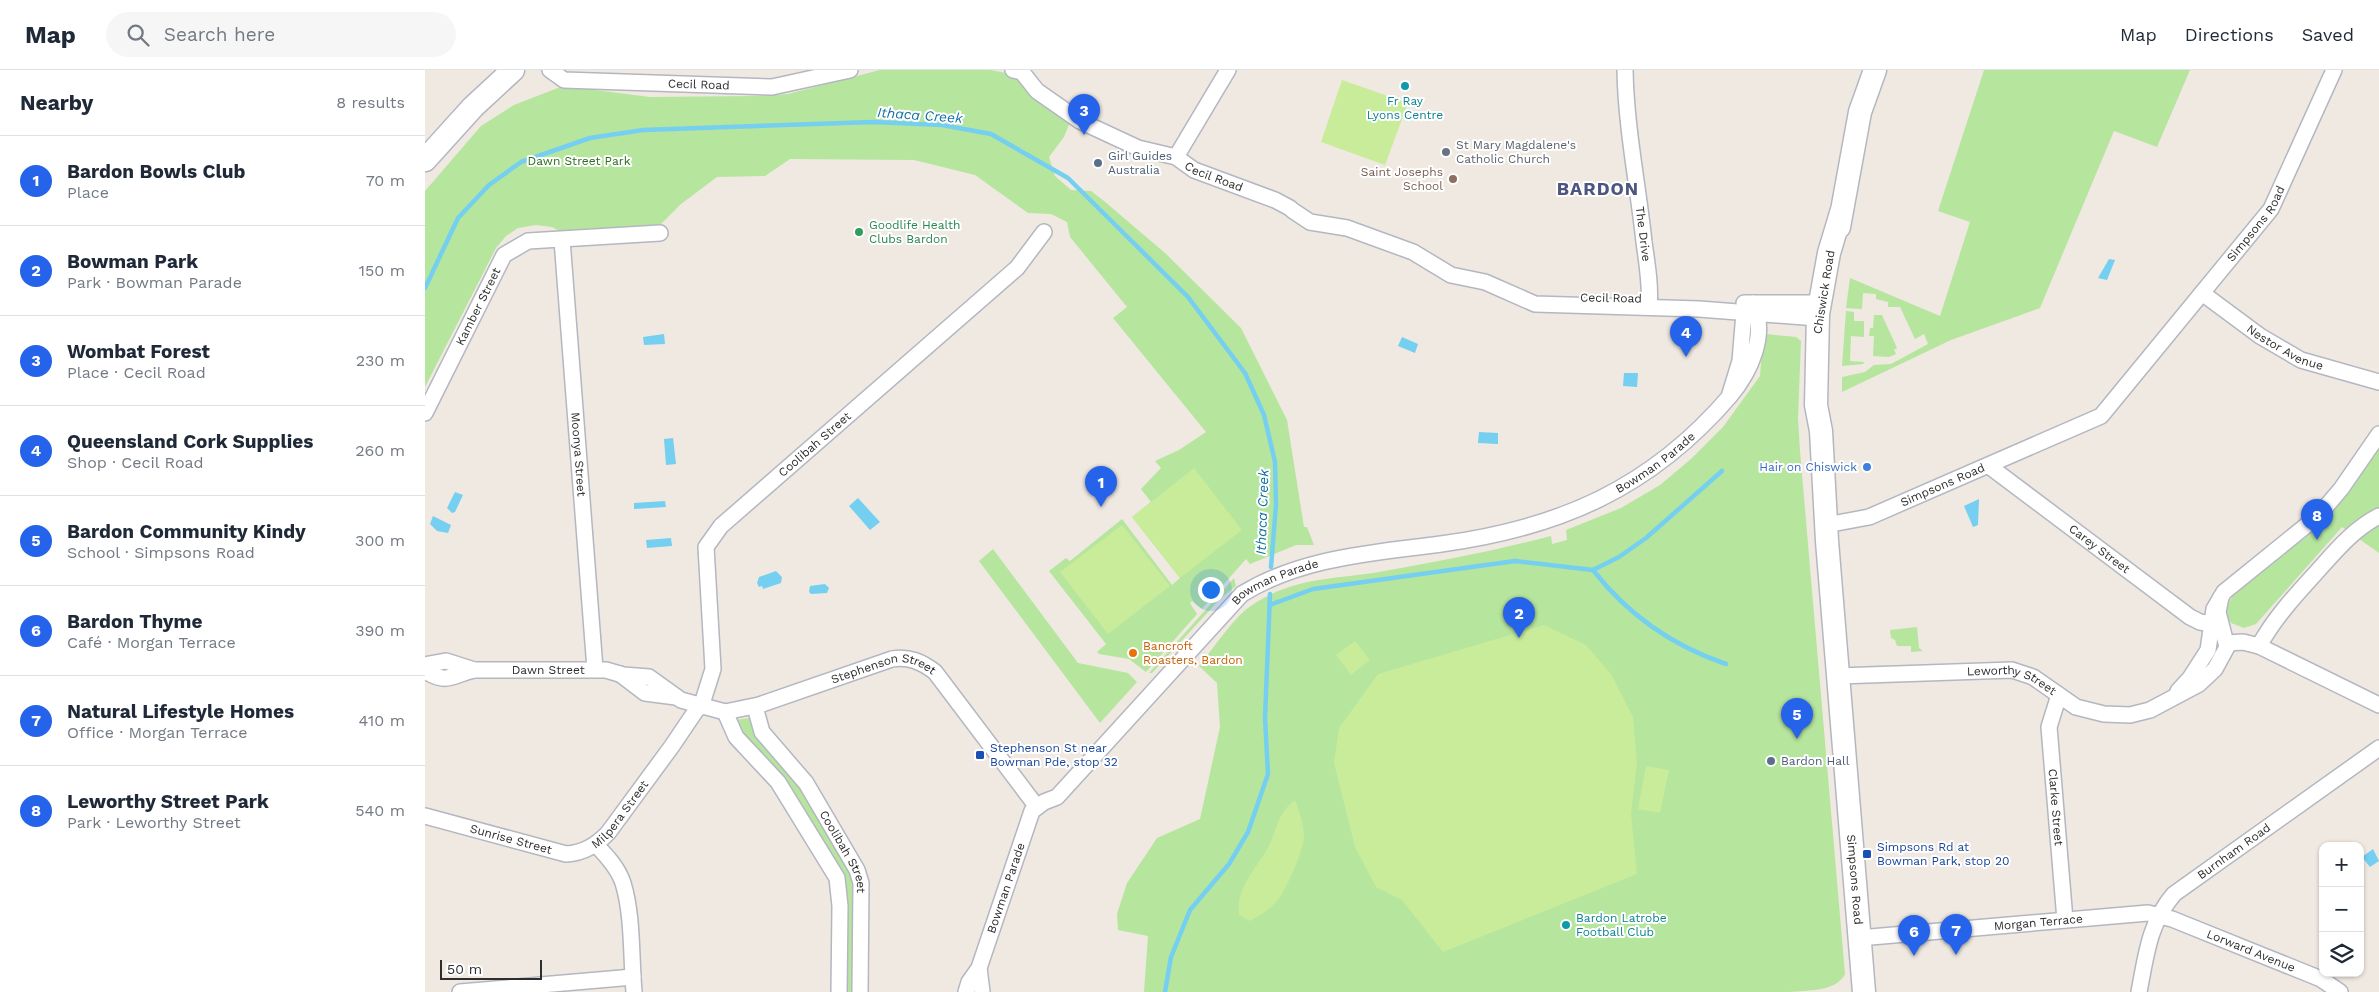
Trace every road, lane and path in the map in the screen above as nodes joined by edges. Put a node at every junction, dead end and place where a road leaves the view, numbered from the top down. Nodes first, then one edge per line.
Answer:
1 (513, 70) edge
2 (550, 70) edge
3 (850, 70) edge
4 (1229, 70) edge
5 (1625, 70) edge
6 (1875, 70) edge
7 (2333, 70) edge
8 (1019, 71) edge
9 (1176, 158) junction
10 (425, 160) edge
11 (1044, 232) dead end
12 (660, 233) dead end
13 (562, 240) junction
14 (2202, 293) junction
15 (1649, 303) junction
16 (1752, 310) junction
17 (1822, 311) junction
18 (2379, 382) edge
19 (425, 413) edge
20 (2379, 434) edge
21 (1989, 466) junction
22 (2379, 516) edge
23 (1826, 525) junction
24 (2221, 596) junction
25 (2213, 624) junction
26 (2227, 643) junction
27 (2259, 646) junction
28 (425, 665) edge
29 (595, 669) junction
30 (474, 670) junction
31 (425, 671) edge
32 (1838, 676) junction
33 (2059, 695) junction
34 (2174, 695) junction
35 (2379, 705) edge
36 (700, 706) junction
37 (755, 707) junction
38 (725, 712) junction
39 (2379, 748) edge
40 (1037, 806) junction
41 (425, 816) edge
42 (596, 845) junction
43 (2158, 915) junction
44 (2065, 920) junction
45 (1859, 938) junction
46 (979, 968) junction
47 (633, 985) edge
48 (460, 992) edge
49 (839, 992) edge
50 (860, 992) edge
51 (966, 992) edge
52 (982, 992) edge
53 (1864, 992) edge
54 (2139, 992) edge
55 (2340, 992) edge

1 - 10 main road
2 - 3 street, Cecil Road
4 - 9 street
5 - 15 street, The Drive
6 - 17 main road, Chiswick Road
7 - 14 street, Simpsons Road
8 - 9 street, Cecil Road
9 - 15 street, Cecil Road
11 - 36 street, Coolibah Street
12 - 13 street, Kamber Street
13 - 19 street, Kamber Street
13 - 29 street, Moonya Street
14 - 18 street, Nestor Avenue
14 - 21 street, Simpsons Road
15 - 16 street, Cecil Road
16 - 17 street, Cecil Road
16 - 40 street, Bowman Parade
17 - 23 main road, Chiswick Road
20 - 24 street, Leworthy Street
21 - 23 street, Simpsons Road
21 - 25 street, Carey Street
22 - 27 street
23 - 32 main road, Simpsons Road
24 - 25 street, Leworthy Street
24 - 26 street
25 - 26 street
25 - 34 street, Leworthy Street
26 - 27 street
26 - 34 street, Leworthy Street
27 - 35 street
28 - 30 street, Dawn Street
29 - 30 street, Dawn Street
29 - 36 street, Dawn Street
30 - 31 street, Dawn Street
32 - 33 street, Leworthy Street
32 - 45 main road, Simpsons Road
33 - 34 street, Leworthy Street
33 - 44 street, Clarke Street
36 - 38 street, Dawn Street
36 - 42 street, Milpera Street
37 - 38 street, Stephenson Street
37 - 40 street, Stephenson Street
37 - 50 street, Coolibah Street
38 - 49 street, Coolibah Street
39 - 43 street, Burnham Road
40 - 46 street, Bowman Parade
41 - 42 street, Sunrise Street
42 - 47 street, Milpera Street
43 - 44 street, Morgan Terrace
43 - 54 street, Burnham Road
43 - 55 street, Lorward Avenue
44 - 45 street, Morgan Terrace
45 - 53 main road, Simpsons Road
46 - 51 street, Bowman Parade
46 - 52 street, Bowman Parade
47 - 48 street

